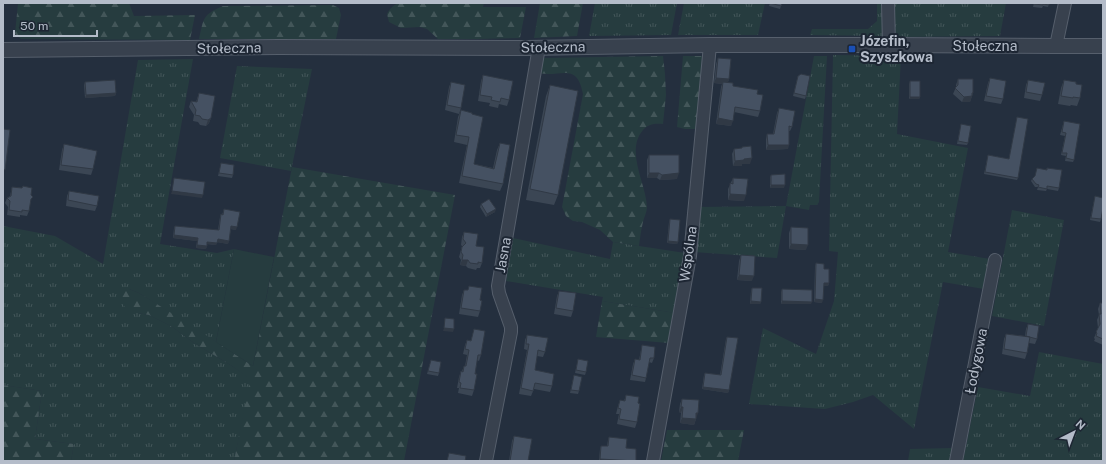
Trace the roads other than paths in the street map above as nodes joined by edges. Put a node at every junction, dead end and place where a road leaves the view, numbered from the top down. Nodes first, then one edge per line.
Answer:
1 (888, 3) edge
2 (1065, 3) edge
3 (710, 45) junction
4 (889, 45) junction
5 (1056, 46) junction
6 (1103, 46) edge
7 (539, 47) junction
8 (3, 50) edge
9 (995, 260) dead end
10 (486, 461) edge
11 (653, 461) edge
12 (956, 461) edge

1 - 4 street
2 - 5 street
3 - 4 street, Stołeczna
3 - 7 street, Stołeczna
3 - 11 street, Wspólna
4 - 5 street, Stołeczna
5 - 6 street, Stołeczna
7 - 8 street, Stołeczna
7 - 10 street, Jasna
9 - 12 street, Łodygowa

